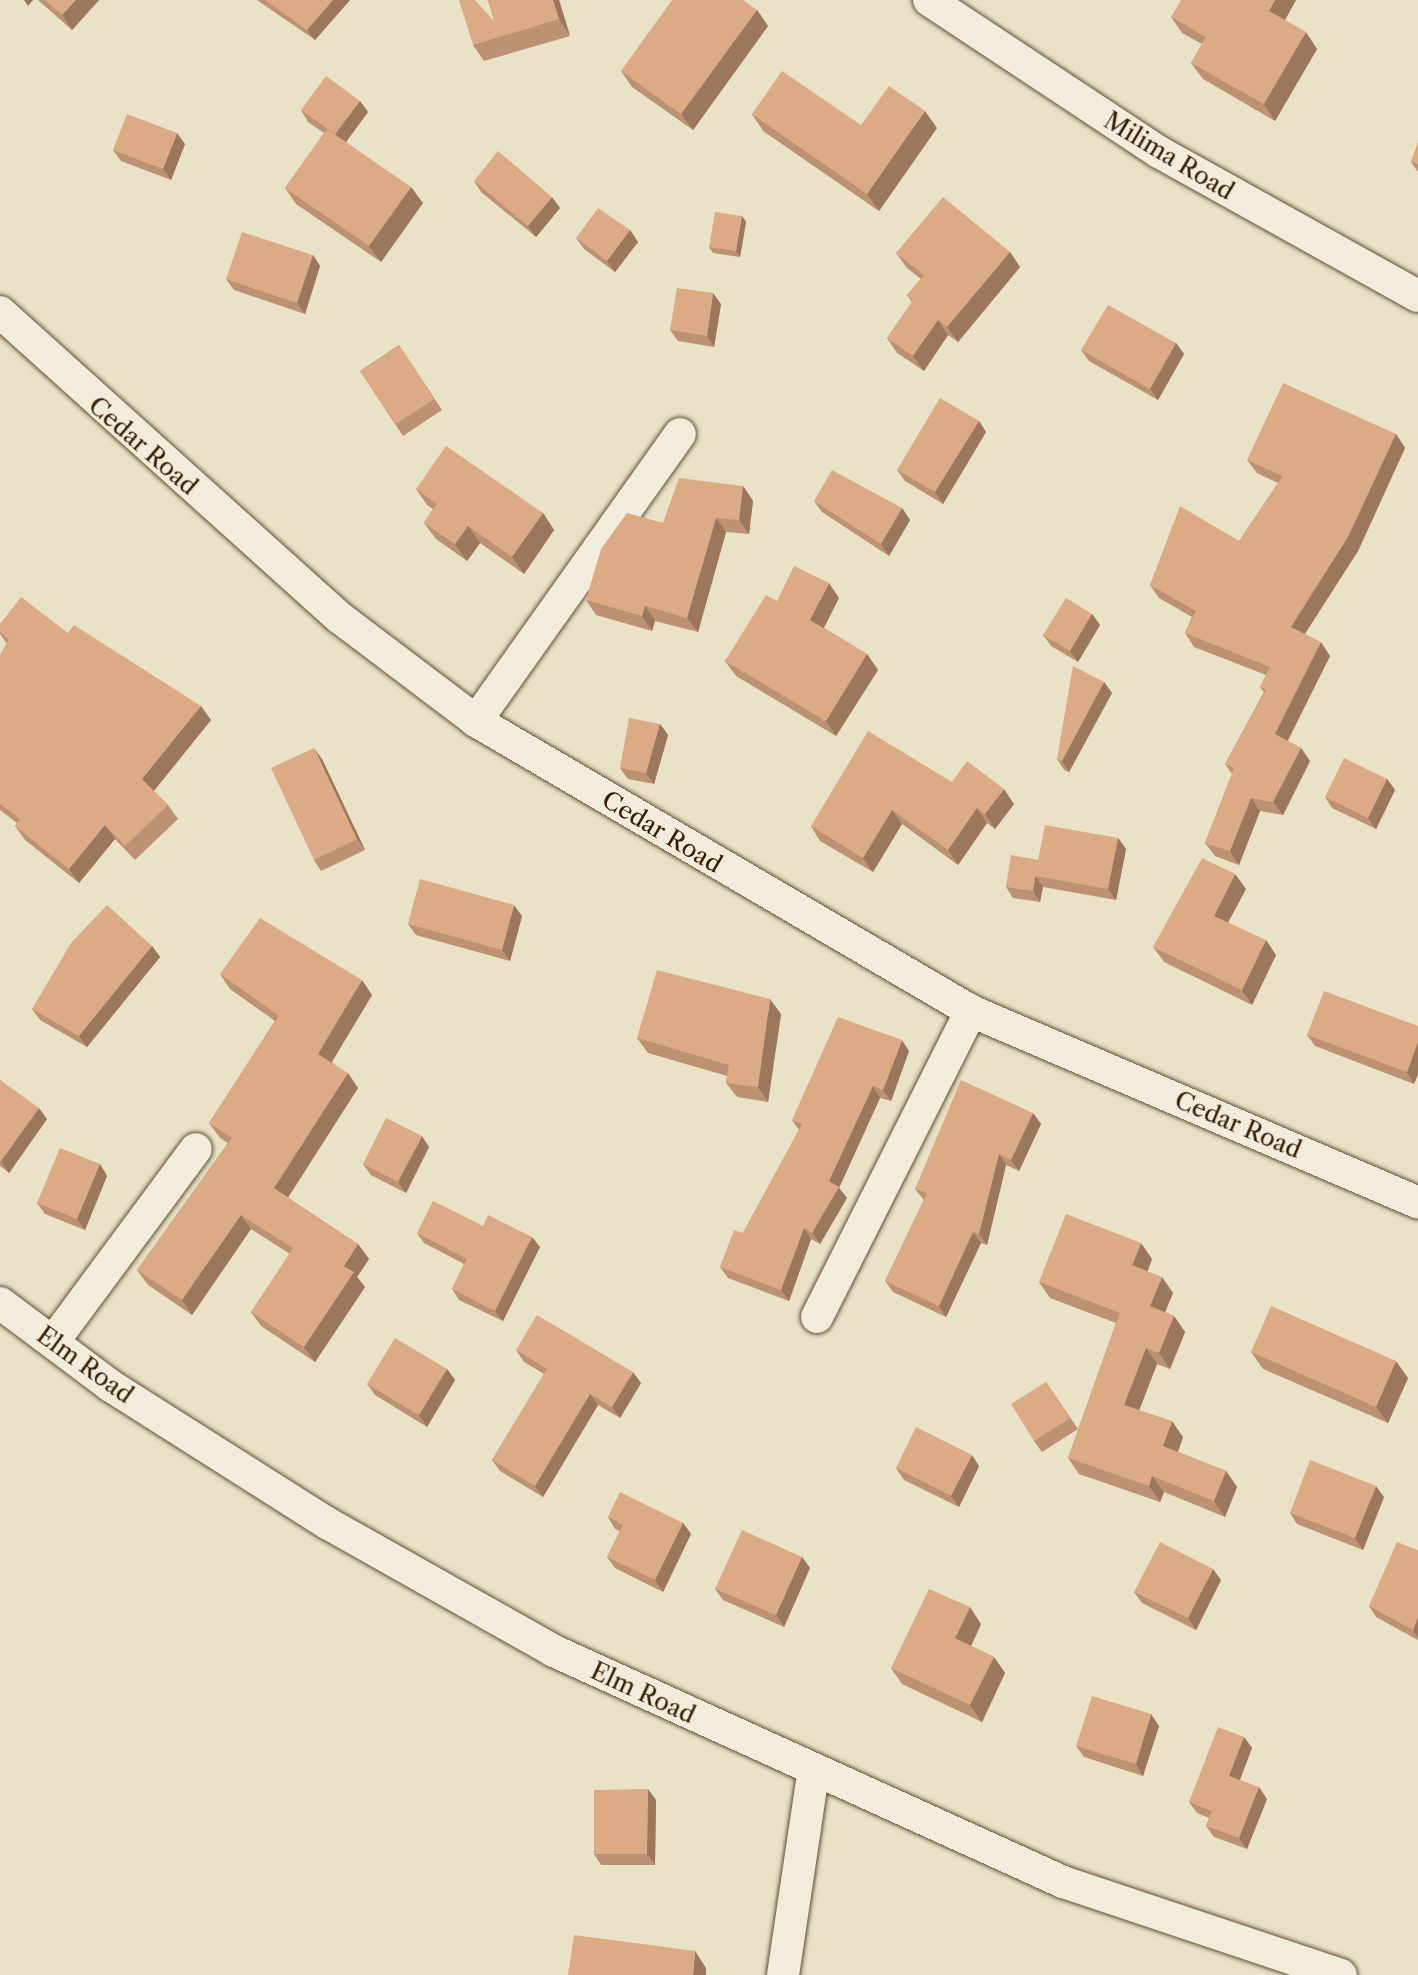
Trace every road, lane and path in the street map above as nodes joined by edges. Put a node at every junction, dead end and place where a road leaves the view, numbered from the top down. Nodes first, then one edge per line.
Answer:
1 (929, 0) edge
2 (1418, 296) edge
3 (0, 312) edge
4 (680, 434) dead end
5 (476, 721) junction
6 (971, 1011) junction
7 (196, 1149) dead end
8 (1418, 1203) edge
9 (0, 1303) edge
10 (817, 1317) dead end
11 (53, 1342) junction
12 (813, 1774) junction
13 (783, 1975) edge
14 (1341, 1975) edge

1 - 2 street, Milima Road
3 - 5 street, Cedar Road
4 - 5 street
5 - 6 street, Cedar Road
6 - 8 street, Cedar Road
6 - 10 street
7 - 11 street
9 - 11 street, Elm Road
11 - 12 street, Elm Road
12 - 13 street
12 - 14 street, Elm Road

